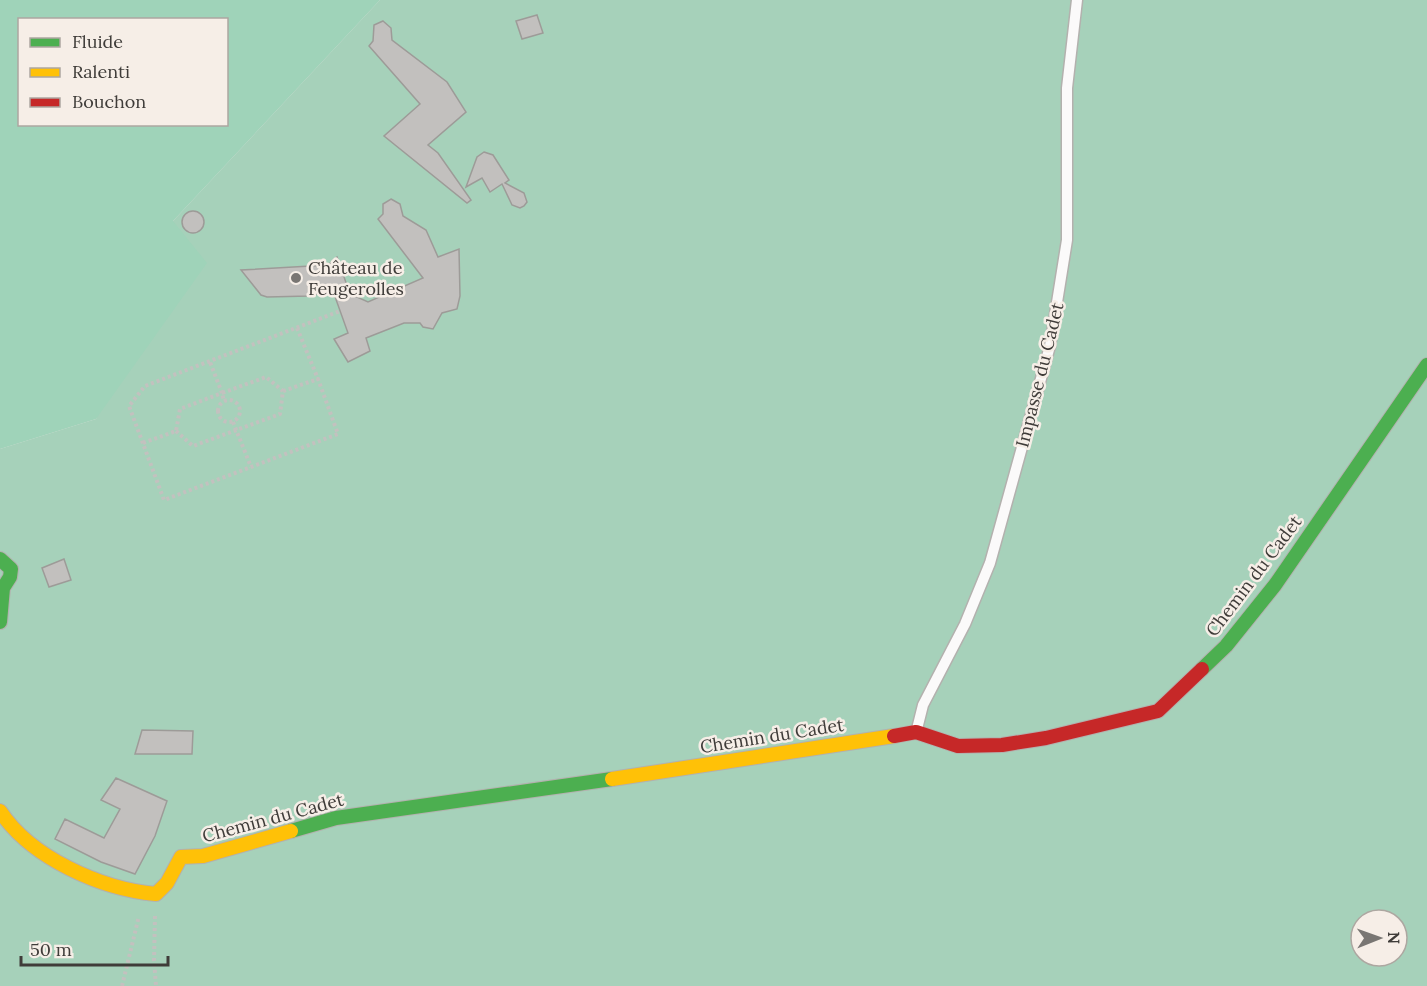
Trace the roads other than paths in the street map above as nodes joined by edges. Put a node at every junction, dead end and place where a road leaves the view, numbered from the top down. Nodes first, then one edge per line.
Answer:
1 (1077, 0) edge
2 (1427, 365) edge
3 (0, 559) edge
4 (0, 622) edge
5 (916, 732) junction
6 (0, 811) edge

1 - 5 lane, Impasse du Cadet
2 - 5 street, Chemin du Cadet
3 - 4 street
5 - 6 street, Chemin du Cadet

